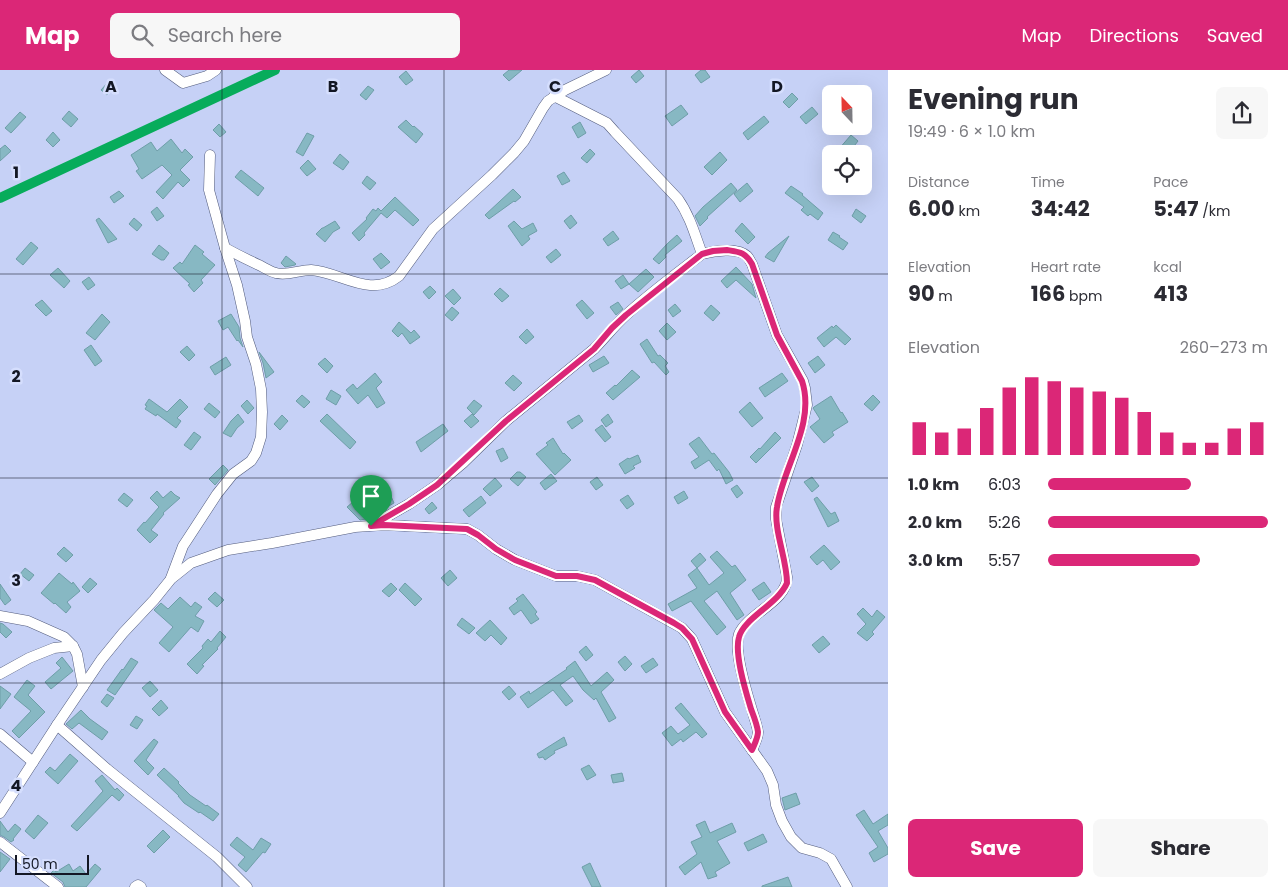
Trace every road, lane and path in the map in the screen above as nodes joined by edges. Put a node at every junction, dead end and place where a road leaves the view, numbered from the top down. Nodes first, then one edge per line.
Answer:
1 (166, 70) edge
2 (216, 70) edge
3 (606, 70) edge
4 (554, 96) junction
5 (210, 156) dead end
6 (225, 248) junction
7 (702, 254) junction
8 (371, 526) junction
9 (171, 579) junction
10 (0, 616) edge
11 (73, 646) junction
12 (0, 674) edge
13 (83, 687) junction
14 (57, 725) junction
15 (0, 734) edge
16 (752, 750) junction
17 (33, 762) junction
18 (0, 813) edge
19 (0, 842) edge
20 (242, 885) edge
21 (58, 887) edge
22 (135, 887) edge
23 (141, 887) edge
24 (847, 887) edge

1 - 2 street
3 - 4 street
4 - 6 street
4 - 7 street
5 - 6 street
6 - 9 street
7 - 8 street
7 - 16 street
8 - 9 street
8 - 16 street
9 - 13 street
10 - 11 street
11 - 12 street
11 - 13 street
13 - 14 street
14 - 17 street
14 - 20 street
15 - 17 street
16 - 24 street
17 - 18 street
19 - 21 street
22 - 23 street

